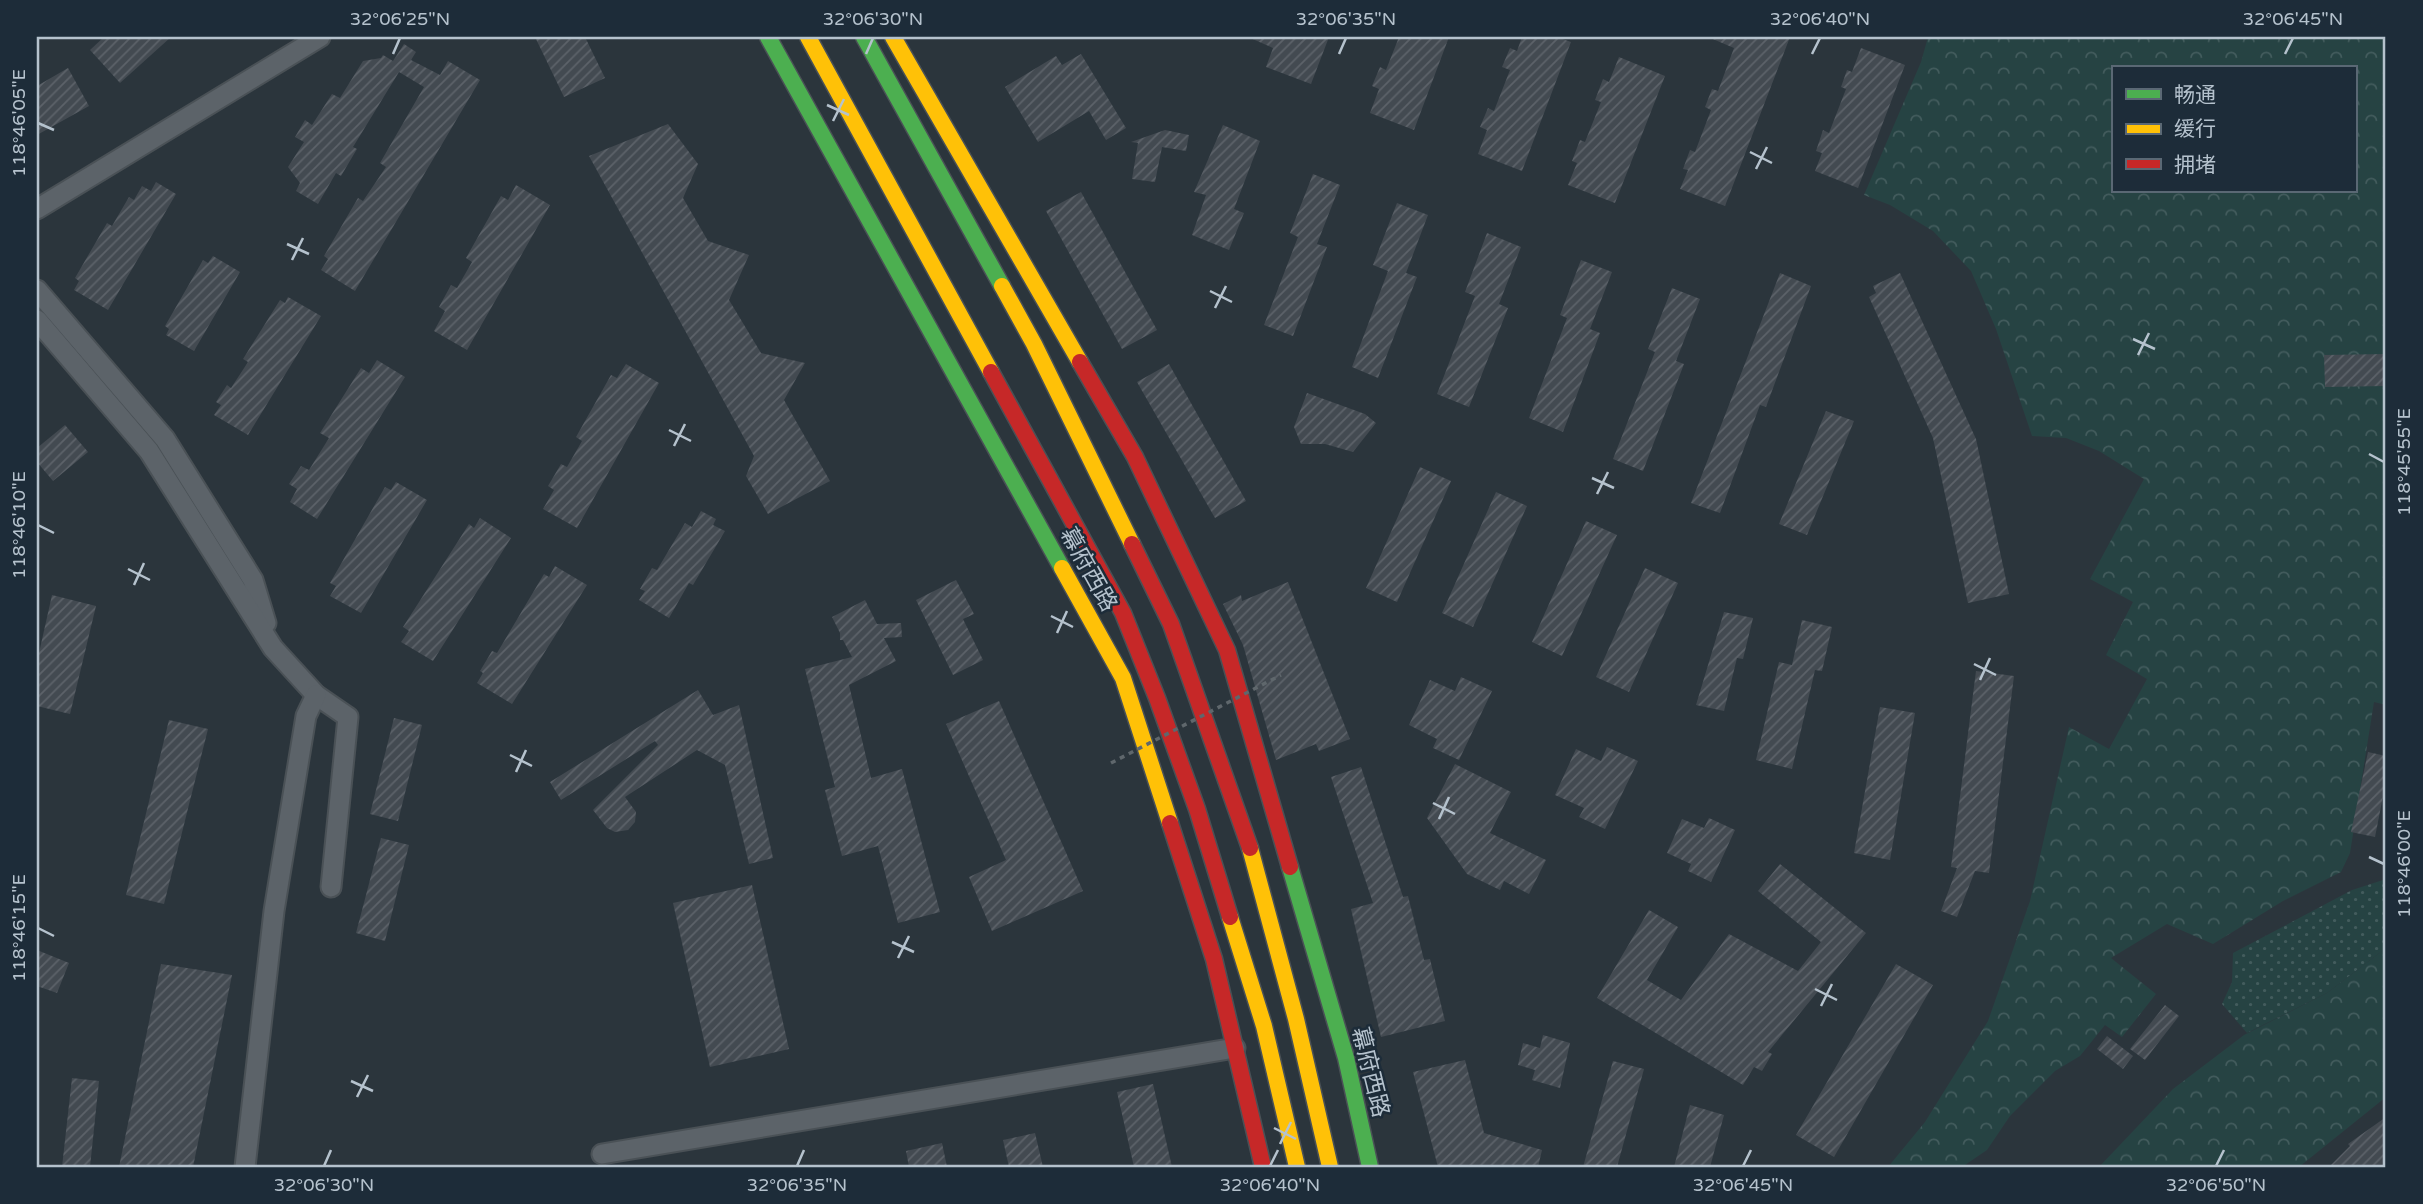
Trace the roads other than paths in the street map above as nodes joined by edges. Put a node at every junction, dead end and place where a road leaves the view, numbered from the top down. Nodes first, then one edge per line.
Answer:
1 (320, 37) edge
2 (768, 37) edge
3 (808, 37) edge
4 (864, 37) edge
5 (893, 37) edge
6 (37, 209) edge
7 (37, 290) edge
8 (37, 320) edge
9 (273, 648) junction
10 (316, 695) junction
11 (331, 887) dead end
12 (1235, 1048) junction
13 (602, 1154) dead end
14 (245, 1167) edge
15 (1263, 1167) edge
16 (1297, 1167) edge
17 (1330, 1167) edge
18 (1370, 1167) edge

1 - 6 street
2 - 12 main road, 幕府西路
3 - 16 main road, 幕府西路
4 - 17 main road, 幕府西路
5 - 18 main road, 幕府西路
7 - 9 street
8 - 9 street
9 - 10 street
10 - 11 street
10 - 14 street
12 - 13 street
12 - 15 main road, 幕府西路

